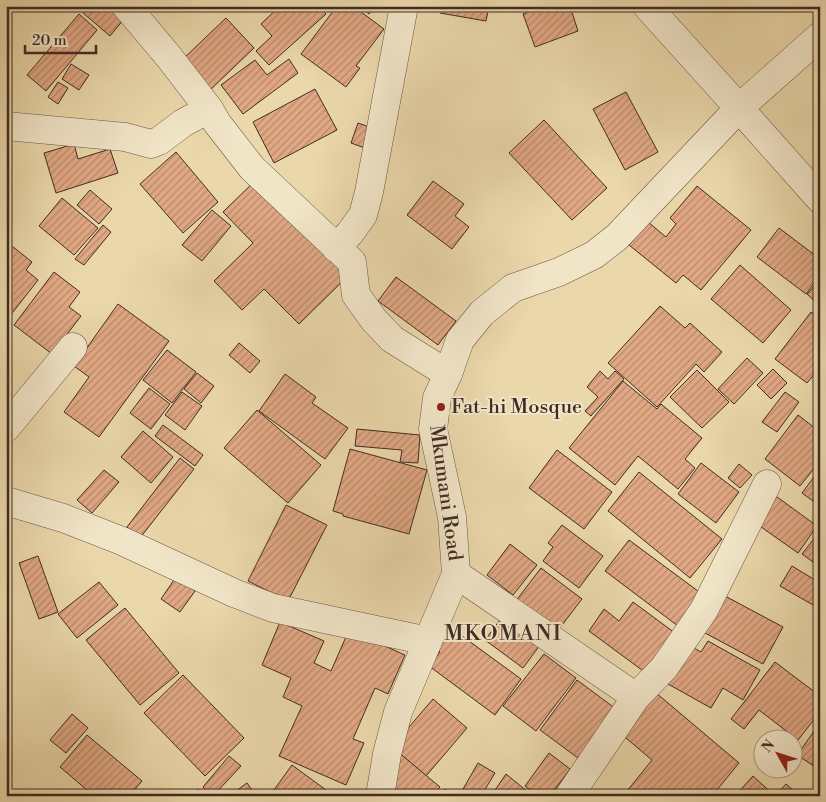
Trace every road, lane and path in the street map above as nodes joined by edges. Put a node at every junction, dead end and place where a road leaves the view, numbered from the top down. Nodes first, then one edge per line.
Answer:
1 (126, 6) edge
2 (404, 6) edge
3 (648, 6) edge
4 (820, 36) edge
5 (739, 108) junction
6 (209, 109) junction
7 (6, 126) edge
8 (820, 199) edge
9 (336, 248) junction
10 (73, 347) dead end
11 (448, 374) junction
12 (6, 428) edge
13 (767, 484) dead end
14 (6, 500) edge
15 (456, 574) junction
16 (428, 642) junction
17 (636, 698) junction
18 (380, 796) edge
19 (569, 796) edge

1 - 6 street
2 - 9 street
3 - 5 street
4 - 5 street, Mkumani Road
5 - 8 street
5 - 11 street, Mkumani Road
6 - 7 street
6 - 9 street
9 - 11 street
10 - 12 street
11 - 15 street, Mkumani Road
13 - 17 street
14 - 16 street
15 - 16 street, Mkumani Road
15 - 17 street
16 - 18 street, Mkumani Road
17 - 19 street

